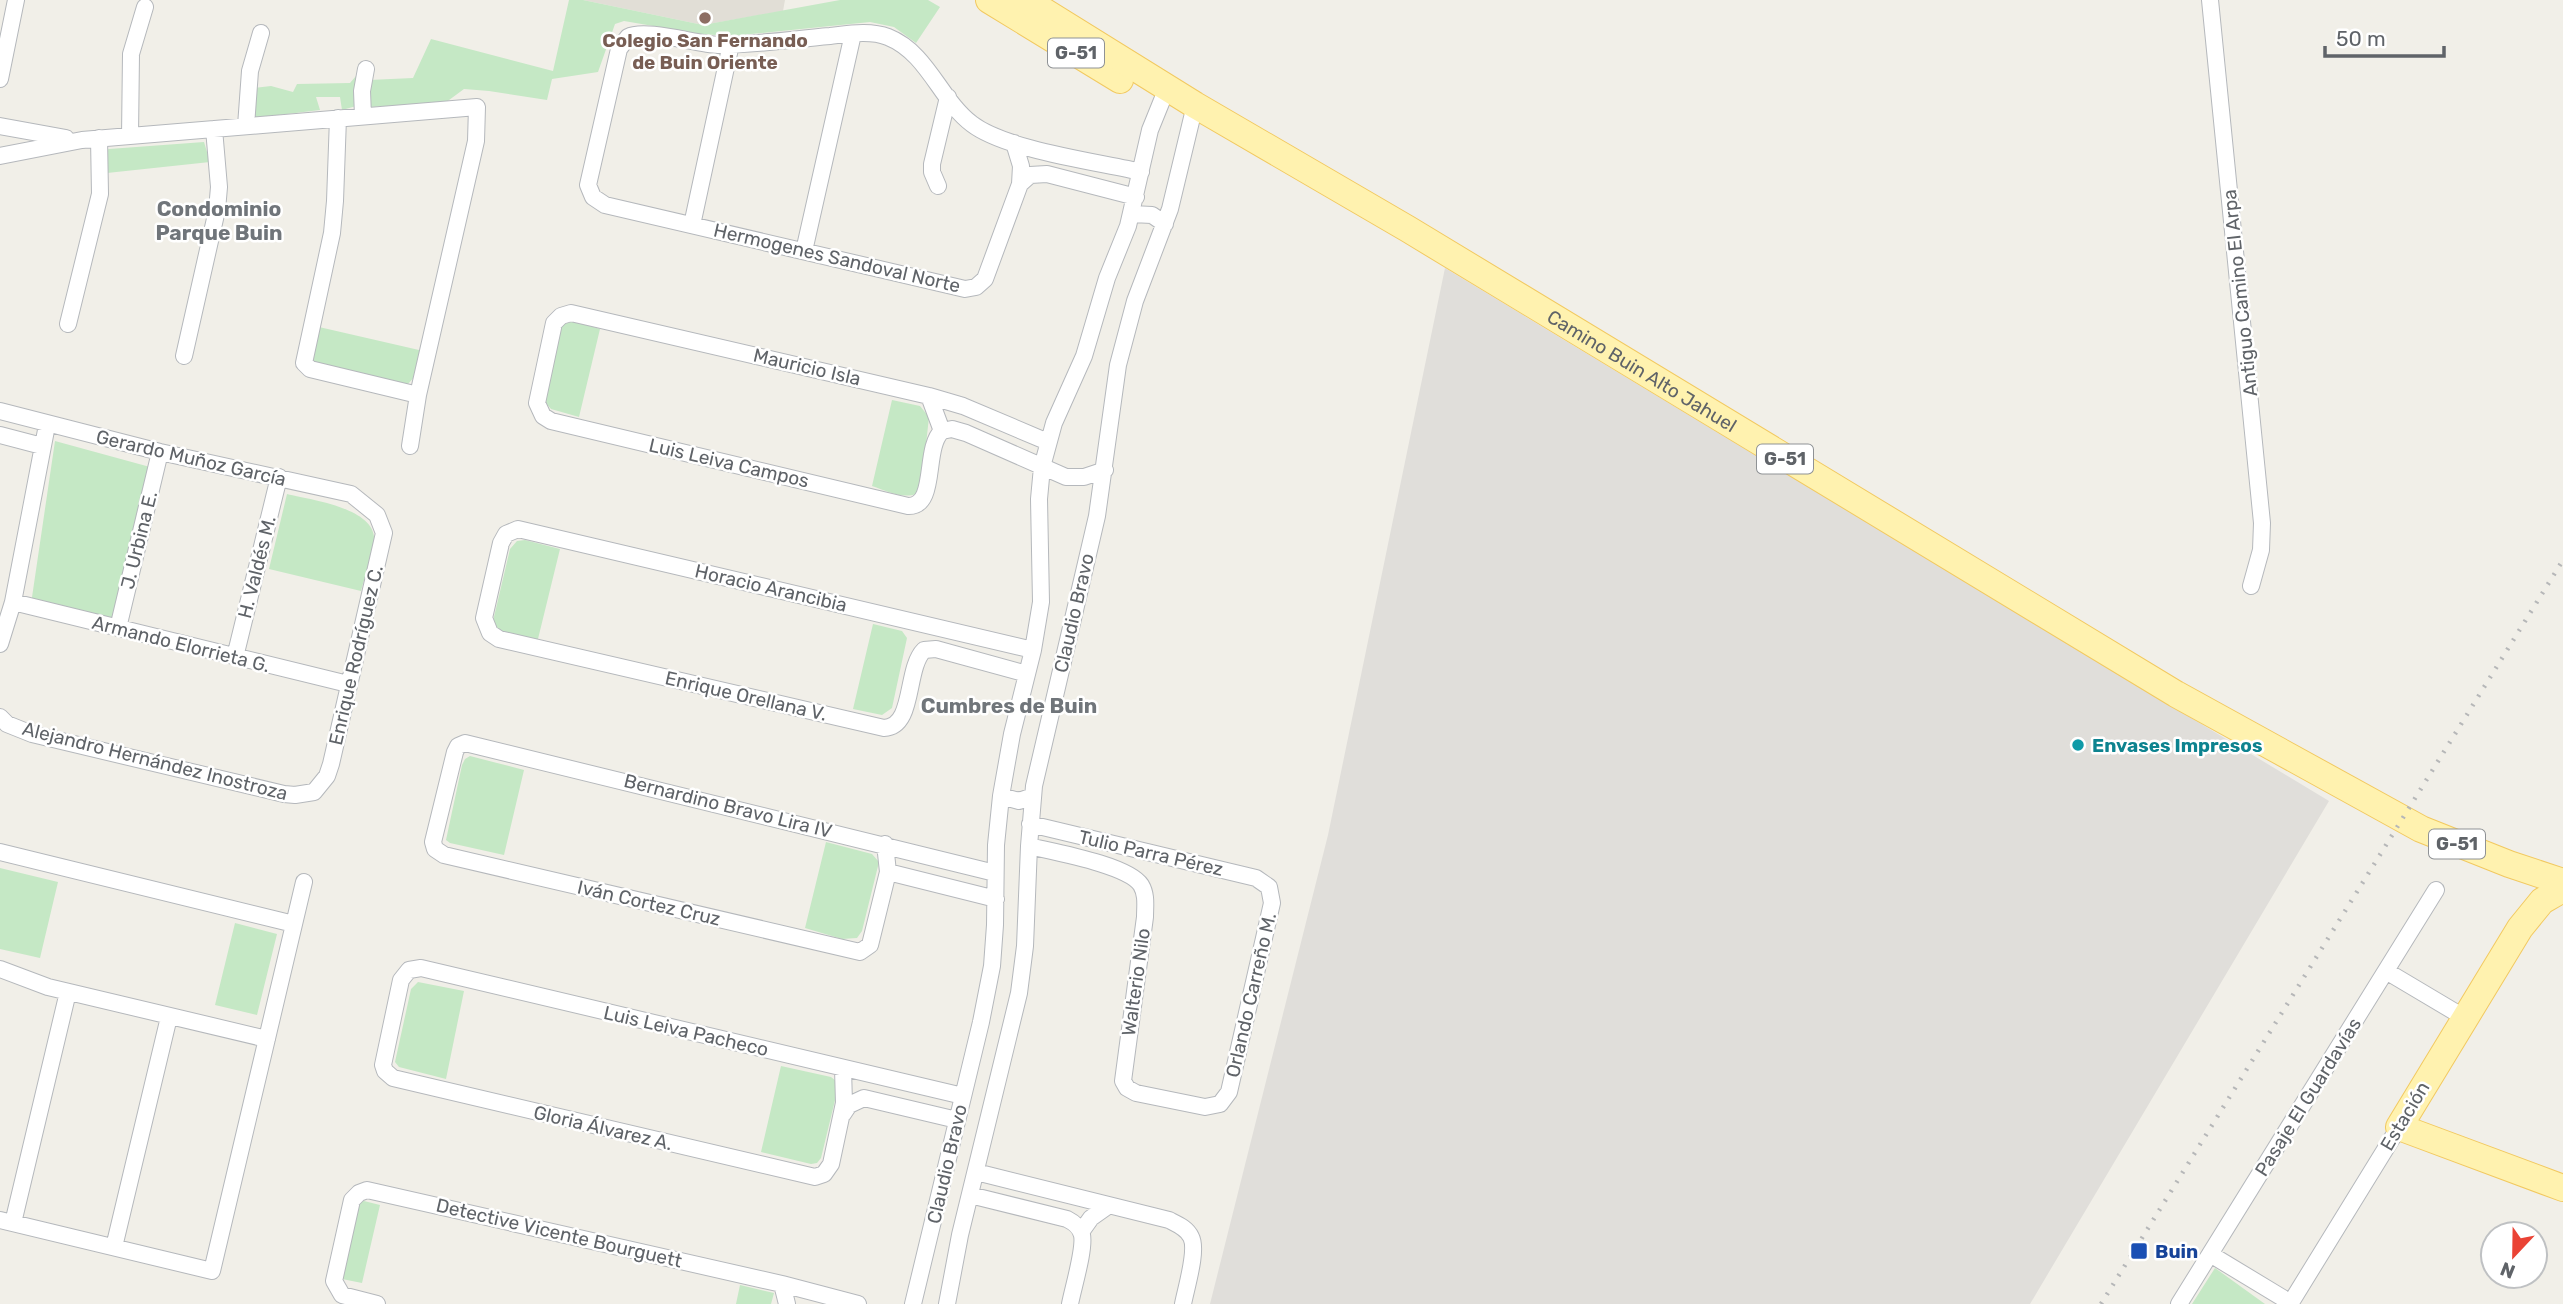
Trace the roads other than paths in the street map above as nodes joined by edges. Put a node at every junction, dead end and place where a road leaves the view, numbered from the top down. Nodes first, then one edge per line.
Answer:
1 (16, 0) edge
2 (989, 0) edge
3 (1026, 0) edge
4 (2210, 0) edge
5 (145, 8) dead end
6 (261, 33) dead end
7 (853, 34) junction
8 (732, 44) junction
9 (366, 69) dead end
10 (0, 79) edge
11 (1167, 88) junction
12 (948, 97) junction
13 (1195, 105) junction
14 (363, 116) junction
15 (338, 118) junction
16 (0, 126) edge
17 (246, 126) junction
18 (214, 129) junction
19 (130, 136) junction
20 (99, 138) junction
21 (82, 140) junction
22 (1014, 143) junction
23 (0, 156) edge
24 (1141, 172) junction
25 (1020, 184) junction
26 (937, 186) dead end
27 (1136, 197) junction
28 (1132, 214) junction
29 (1165, 224) junction
30 (692, 225) junction
31 (804, 251) junction
32 (68, 324) dead end
33 (184, 356) dead end
34 (418, 395) junction
35 (929, 396) junction
36 (0, 411) edge
37 (540, 412) joint
38 (47, 425) junction
39 (942, 431) junction
40 (0, 435) edge
41 (1048, 442) junction
42 (42, 446) junction
43 (410, 446) dead end
44 (160, 453) junction
45 (1042, 467) junction
46 (1105, 470) junction
47 (279, 477) junction
48 (377, 514) joint
49 (2251, 586) dead end
50 (13, 602) junction
51 (916, 622) junction
52 (118, 628) junction
53 (490, 633) joint
54 (0, 644) edge
55 (924, 650) junction
56 (1033, 650) junction
57 (235, 657) junction
58 (1027, 674) junction
59 (348, 684) junction
60 (0, 717) edge
61 (314, 792) joint
62 (1002, 796) junction
63 (1033, 796) junction
64 (1030, 824) junction
65 (885, 844) junction
66 (1029, 846) junction
67 (435, 849) joint
68 (0, 852) edge
69 (1157, 855) junction
70 (2509, 864) junction
71 (888, 872) junction
72 (995, 873) junction
73 (1139, 881) junction
74 (304, 882) dead end
75 (2563, 882) edge
76 (1269, 887) joint
77 (2563, 889) edge
78 (2436, 890) dead end
79 (996, 899) junction
80 (294, 924) junction
81 (2520, 928) junction
82 (0, 969) edge
83 (2386, 971) junction
84 (68, 992) junction
85 (169, 1017) junction
86 (2465, 1018) junction
87 (981, 1022) junction
88 (1011, 1030) junction
89 (267, 1039) junction
90 (843, 1069) junction
91 (385, 1071) joint
92 (963, 1096) junction
93 (1223, 1101) joint
94 (843, 1114) junction
95 (957, 1120) junction
96 (2399, 1127) junction
97 (976, 1171) junction
98 (2563, 1188) edge
99 (971, 1195) junction
100 (1080, 1199) junction
101 (1108, 1206) junction
102 (6, 1222) edge
103 (1076, 1226) junction
104 (114, 1247) junction
105 (2210, 1254) junction
106 (922, 1265) junction
107 (952, 1272) junction
108 (782, 1284) junction
109 (377, 1304) edge
110 (787, 1304) edge
111 (858, 1304) edge
112 (912, 1304) edge
113 (947, 1304) edge
114 (1070, 1304) edge
115 (1183, 1304) edge
116 (2179, 1304) edge
117 (2290, 1304) edge

1 - 10 street
2 - 11 main road, G-51
3 - 11 main road, Camino Buin Alto Jahuel / G-51
4 - 49 street, Antiguo Camino El Arpa
5 - 19 street
6 - 17 street
7 - 8 street
7 - 12 street
7 - 31 street
8 - 30 street
8 - 30 street, Hermogenes Sandoval Norte
9 - 14 street
11 - 13 main road, Camino Buin Alto Jahuel / G-51
11 - 24 street, Claudio Bravo
12 - 22 street
12 - 26 street
13 - 29 street, Claudio Bravo
13 - 70 main road, Camino Buin Alto Jahuel / G-51
14 - 15 street
14 - 34 street
15 - 17 street
15 - 34 street
16 - 21 street
17 - 18 street
18 - 19 street
18 - 33 street
19 - 20 street
20 - 21 street
20 - 32 street
21 - 23 street
22 - 24 street
22 - 25 street
24 - 27 street, Claudio Bravo
25 - 27 street
25 - 31 street, Hermogenes Sandoval Norte
27 - 28 street, Claudio Bravo
28 - 29 street
28 - 41 street, Claudio Bravo
29 - 46 street, Claudio Bravo
30 - 31 street, Hermogenes Sandoval Norte
34 - 43 street
35 - 37 street, Mauricio Isla
35 - 39 street
35 - 41 street, Mauricio Isla
36 - 38 street, Gerardo Muñoz García
37 - 39 street, Luis Leiva Campos
38 - 42 street
38 - 44 street, Gerardo Muñoz García
39 - 45 street
40 - 42 street
41 - 45 street, Claudio Bravo
42 - 50 street
44 - 47 street, Gerardo Muñoz García
44 - 52 street, J. Urbina E.
45 - 46 street
45 - 56 street, Claudio Bravo
46 - 63 street, Claudio Bravo
47 - 48 street, Gerardo Muñoz García
47 - 57 street, H. Valdés M.
48 - 59 street, Enrique Rodríguez C.
50 - 52 street, Armando Elorrieta G.
50 - 54 street
51 - 53 street, Horacio Arancibia
51 - 55 street
51 - 56 street, Horacio Arancibia
52 - 57 street, Armando Elorrieta G.
53 - 55 street, Enrique Orellana V.
55 - 58 street
56 - 58 street, Claudio Bravo
57 - 59 street, Armando Elorrieta G.
58 - 62 street, Claudio Bravo
59 - 61 street, Enrique Rodríguez C.
60 - 61 street, Alejandro Hernández Inostroza
62 - 63 street
62 - 72 street, Claudio Bravo
63 - 64 street, Claudio Bravo
64 - 66 street, Claudio Bravo
64 - 69 street, Tulio Parra Pérez
65 - 67 street, Bernardino Bravo Lira IV
65 - 71 street
65 - 72 street, Bernardino Bravo Lira IV
66 - 73 street
66 - 88 street, Claudio Bravo
67 - 71 street, Iván Cortez Cruz
68 - 80 street
69 - 73 street
69 - 76 street, Tulio Parra Pérez
70 - 75 main road, G-51
70 - 81 main road, Estación
71 - 79 street
72 - 79 street, Claudio Bravo
73 - 93 street, Walterio Nilo
74 - 80 street
76 - 93 street, Orlando Carreño M.
77 - 81 main road, Estación
78 - 83 street, Pasaje El Guardavías
79 - 87 street, Claudio Bravo
80 - 89 street
81 - 86 main road, Estación
82 - 84 street
83 - 86 street
83 - 105 street, Pasaje El Guardavías
84 - 85 street
84 - 102 street
85 - 89 street
85 - 104 street
86 - 96 main road, Estación
87 - 88 street
87 - 92 street, Claudio Bravo
88 - 97 street, Claudio Bravo
89 - 104 street
90 - 91 street, Luis Leiva Pacheco
90 - 92 street, Luis Leiva Pacheco
90 - 94 street
91 - 94 street, Gloria Álvarez A.
92 - 95 street, Claudio Bravo
94 - 95 street
95 - 106 street, Claudio Bravo
96 - 98 main road
96 - 117 street, Estación
97 - 99 street, Claudio Bravo
97 - 100 street
99 - 103 street
99 - 107 street, Claudio Bravo
100 - 101 street
100 - 103 street
101 - 103 street
101 - 115 street
102 - 104 street
103 - 114 street
105 - 116 street, Pasaje El Guardavías
105 - 117 street
106 - 107 street
106 - 112 street, Claudio Bravo
107 - 113 street, Claudio Bravo
108 - 109 street, Detective Vicente Bourguett
108 - 110 street
108 - 111 street, Detective Vicente Bourguett

